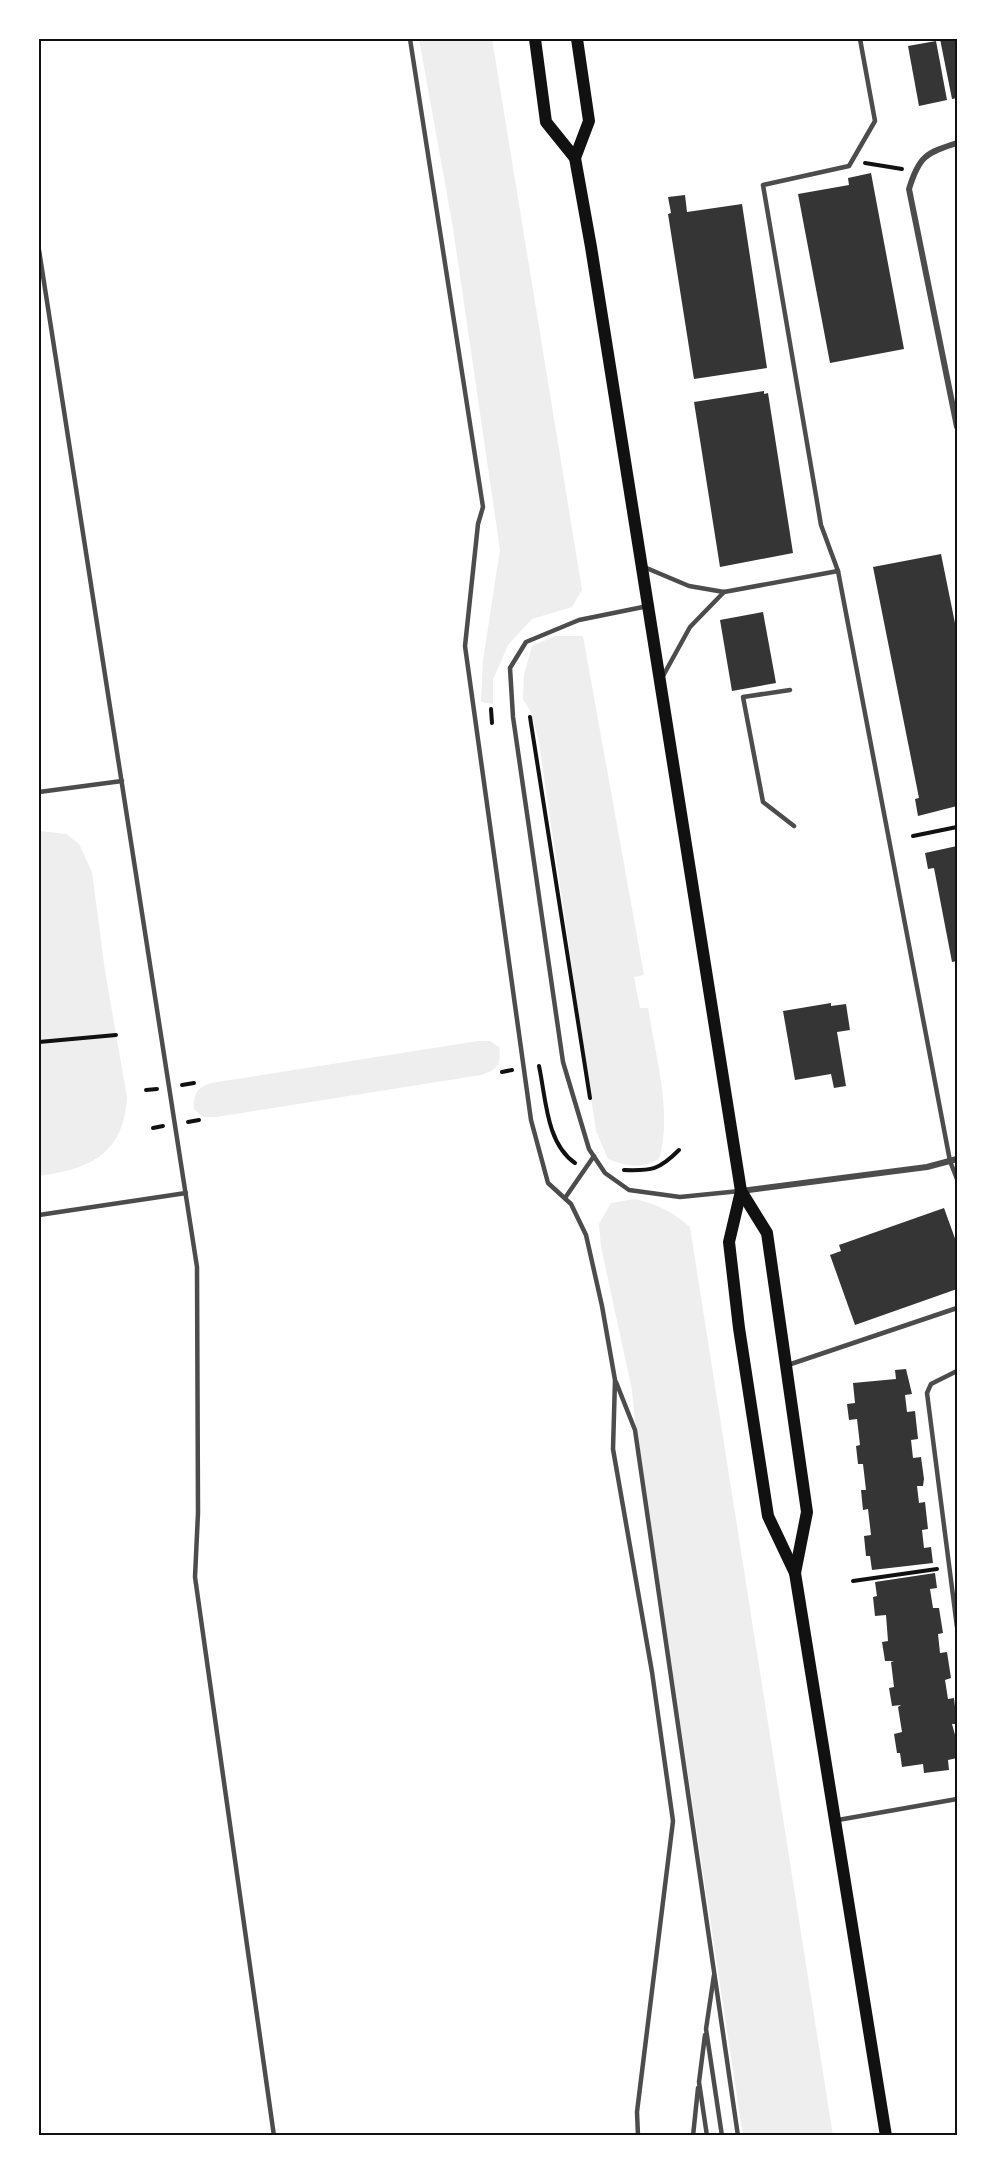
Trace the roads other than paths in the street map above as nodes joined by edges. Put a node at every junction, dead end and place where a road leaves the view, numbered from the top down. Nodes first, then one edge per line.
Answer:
1 (410, 39) edge
2 (535, 39) edge
3 (577, 39) edge
4 (860, 39) edge
5 (957, 143) edge
6 (575, 158) junction
7 (39, 250) edge
8 (957, 428) edge
9 (642, 566) junction
10 (838, 572) junction
11 (724, 592) junction
12 (648, 606) junction
13 (661, 680) junction
14 (790, 690) dead end
15 (122, 781) junction
16 (39, 792) edge
17 (794, 826) dead end
18 (594, 1156) junction
19 (953, 1160) edge
20 (957, 1179) edge
21 (741, 1191) junction
22 (186, 1193) junction
23 (565, 1198) junction
24 (39, 1215) edge
25 (957, 1308) edge
26 (786, 1366) junction
27 (957, 1371) edge
28 (615, 1380) junction
29 (795, 1573) junction
30 (957, 1627) edge
31 (957, 1799) edge
32 (835, 1820) junction
33 (715, 1968) junction
34 (706, 2029) junction
35 (699, 2082) junction
36 (274, 2136) edge
37 (638, 2136) edge
38 (692, 2136) edge
39 (707, 2136) edge
40 (722, 2136) edge
41 (738, 2136) edge
42 (886, 2136) edge

1 - 23 lane
2 - 6 main road
3 - 6 main road
4 - 10 lane
5 - 8 street
6 - 9 main road
7 - 15 lane
9 - 11 lane
9 - 12 main road
10 - 11 lane
10 - 19 lane
11 - 13 lane
12 - 13 main road
12 - 18 lane
13 - 21 main road
14 - 17 lane
15 - 16 lane
15 - 22 lane
18 - 21 lane
18 - 23 lane
19 - 20 lane
19 - 21 street
21 - 26 main road
21 - 29 main road
22 - 24 lane
22 - 36 lane
23 - 28 lane
25 - 26 lane
26 - 29 main road
27 - 30 lane
28 - 33 lane
28 - 37 lane
29 - 32 main road
31 - 32 lane
32 - 42 main road
33 - 34 lane
33 - 41 lane
34 - 35 lane
34 - 40 lane
35 - 38 lane
35 - 39 lane

